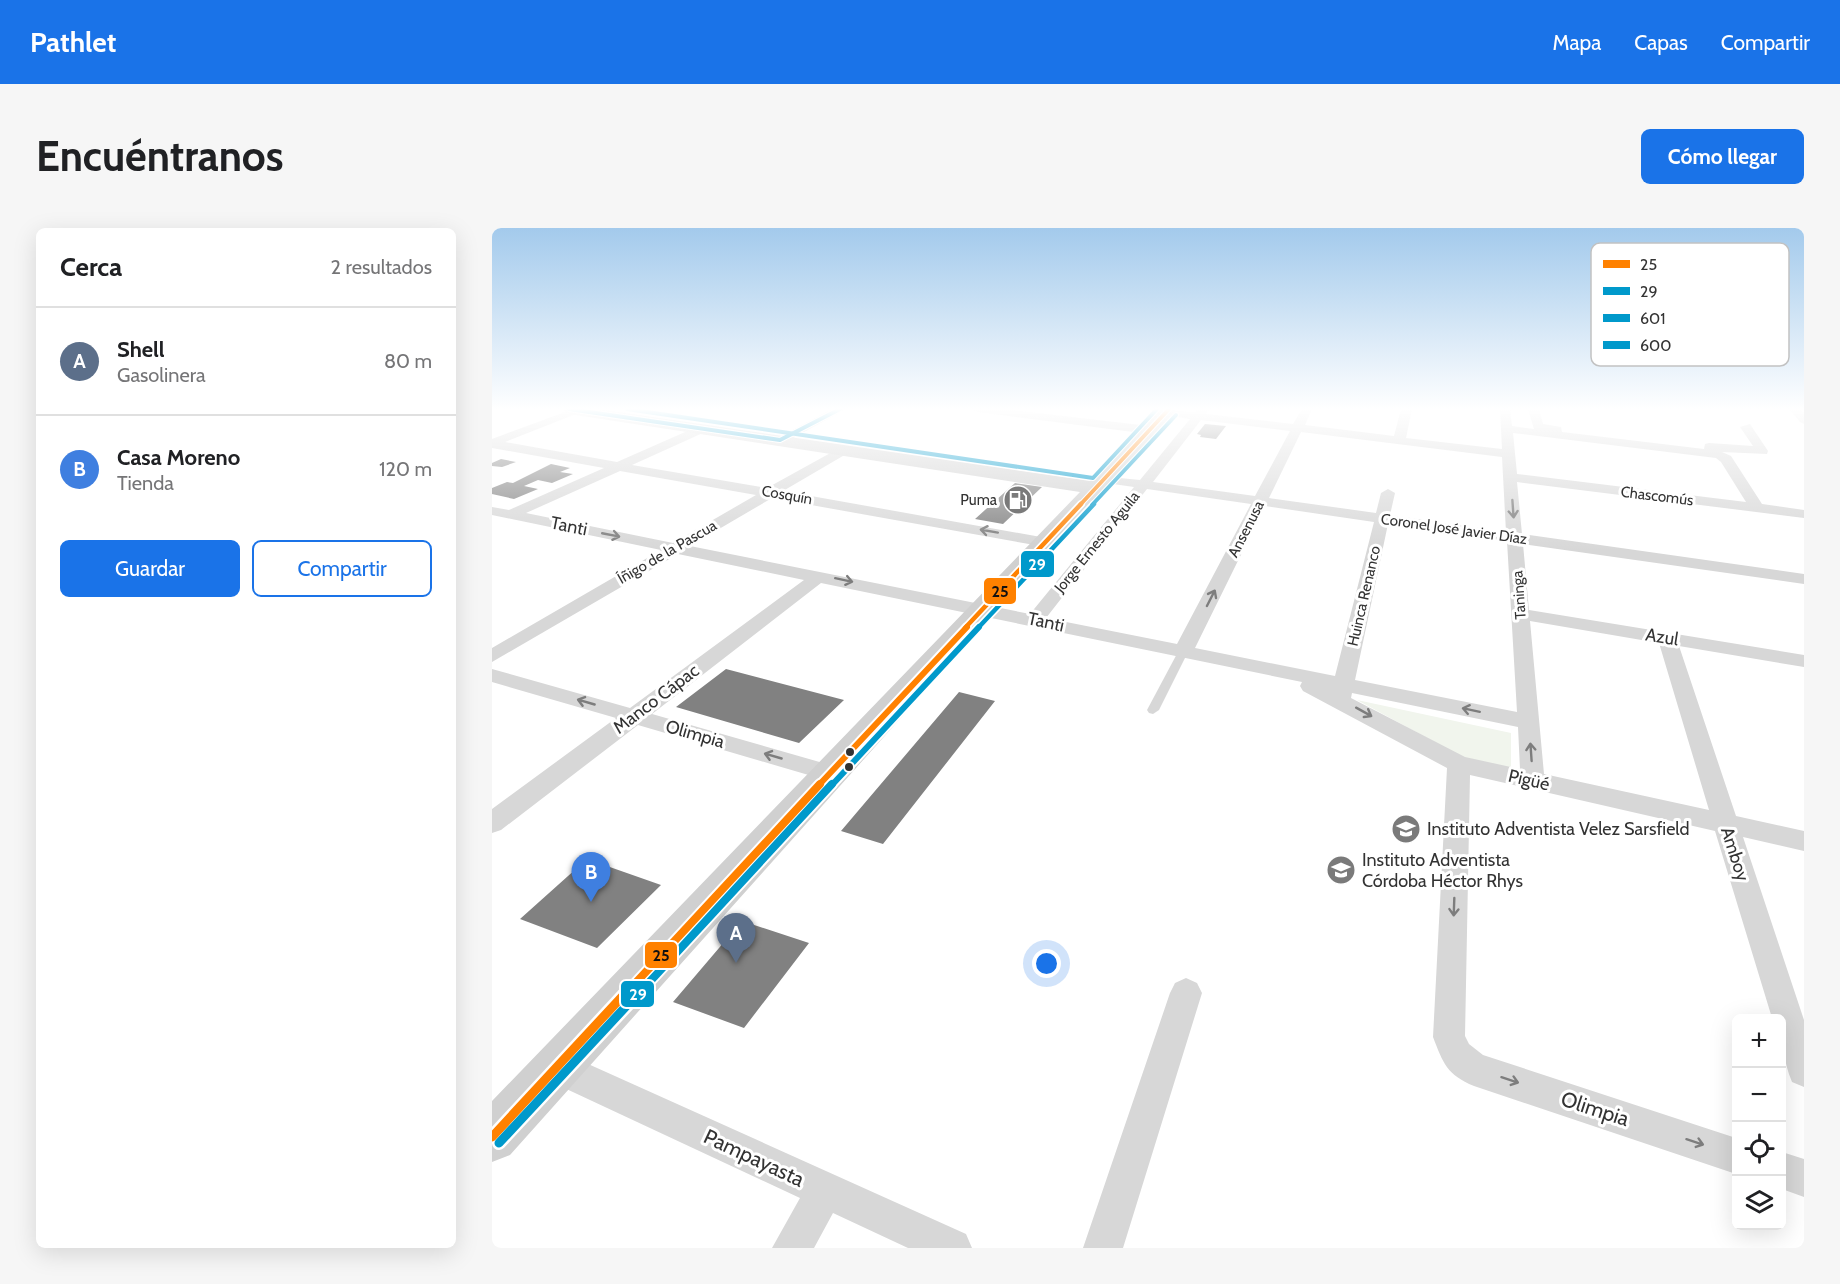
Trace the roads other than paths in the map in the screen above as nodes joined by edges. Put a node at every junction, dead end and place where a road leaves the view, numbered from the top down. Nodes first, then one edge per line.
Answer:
1 (567, 457) edge
2 (640, 457) edge
3 (832, 457) edge
4 (893, 457) edge
5 (1125, 457) edge
6 (1166, 457) edge
7 (1283, 457) edge
8 (1509, 457) edge
9 (1722, 457) edge
10 (619, 466) junction
11 (1510, 477) junction
12 (1100, 484) junction
13 (1143, 485) junction
14 (771, 492) junction
15 (1388, 493) dead end
16 (1260, 502) junction
17 (1757, 508) junction
18 (492, 511) edge
19 (1804, 514) edge
20 (511, 515) junction
21 (1381, 519) junction
22 (492, 523) edge
23 (1515, 538) junction
24 (1046, 542) junction
25 (674, 548) junction
26 (820, 576) junction
27 (1804, 579) edge
28 (984, 609) junction
29 (1521, 614) junction
30 (1035, 620) junction
31 (1666, 638) junction
32 (1184, 650) junction
33 (492, 656) edge
34 (1804, 661) edge
35 (1273, 669) joint
36 (492, 675) edge
37 (1342, 691) junction
38 (1153, 710) dead end
39 (634, 716) junction
40 (1529, 722) junction
41 (1459, 764) junction
42 (829, 773) junction
43 (1533, 781) junction
44 (492, 823) edge
45 (1726, 824) junction
46 (1804, 842) edge
47 (1186, 993) dead end
48 (557, 1067) junction
49 (1804, 1070) edge
50 (492, 1137) edge
51 (1732, 1154) edge
52 (1786, 1172) edge
53 (1804, 1178) edge
54 (825, 1191) junction
55 (792, 1248) edge
56 (952, 1248) edge
57 (1103, 1248) edge

1 - 10 street, Cosquín
2 - 10 street
3 - 14 street, Íñigo de la Pascua
4 - 12 main road, Coronel José Javier Díaz
5 - 12 main road
6 - 13 street, Jorge Ernesto Aguila
7 - 16 street, Ansenusa
8 - 11 street, Taninga
9 - 17 street
10 - 14 street, Cosquín
10 - 20 street
11 - 17 street, Chascomús
11 -> 23 street, Taninga
12 - 13 street, Coronel José Javier Díaz
12 - 24 main road
13 - 16 street, Coronel José Javier Díaz
13 - 30 street, Jorge Ernesto Aguila
24 -> 14 street, Cosquín
14 - 25 street, Íñigo de la Pascua
15 - 21 street, Huinca Renanco
16 - 21 street, Coronel José Javier Díaz
32 -> 16 street, Ansenusa
17 - 19 street, Chascomús
18 - 20 street, Tanti
20 - 22 street
20 -> 25 street, Tanti
21 - 23 street, Coronel José Javier Díaz
21 - 37 street, Huinca Renanco
23 - 27 street, Coronel José Javier Díaz
23 - 29 street, Taninga
24 - 28 main road
25 - 26 street, Tanti
25 - 33 street, Íñigo de la Pascua
26 -> 28 street, Tanti
26 - 39 street, Manco Cápac
28 - 30 street, Tanti
28 - 42 main road
29 - 31 street, Azul
29 - 40 street, Taninga
30 - 32 street, Tanti
31 - 34 street, Azul
31 - 45 street, Amboy
32 - 35 street, Tanti
32 - 38 lane
35 - 37 street, Pigüé
39 -> 36 street, Olimpia
40 -> 37 street
37 -> 41 street, Pigüé
42 -> 39 street, Olimpia
39 - 44 street, Manco Cápac
43 -> 40 street, Taninga
41 - 43 street, Pigüé
41 -> 51 street, Olimpia
42 - 48 main road
43 - 45 street, Pigüé
45 - 46 street, Pigüé
45 - 49 street, Amboy
47 - 57 street
48 - 50 main road
48 - 54 street, Pampayasta
52 - 53 street
54 - 55 street
54 - 56 street, Pampayasta

